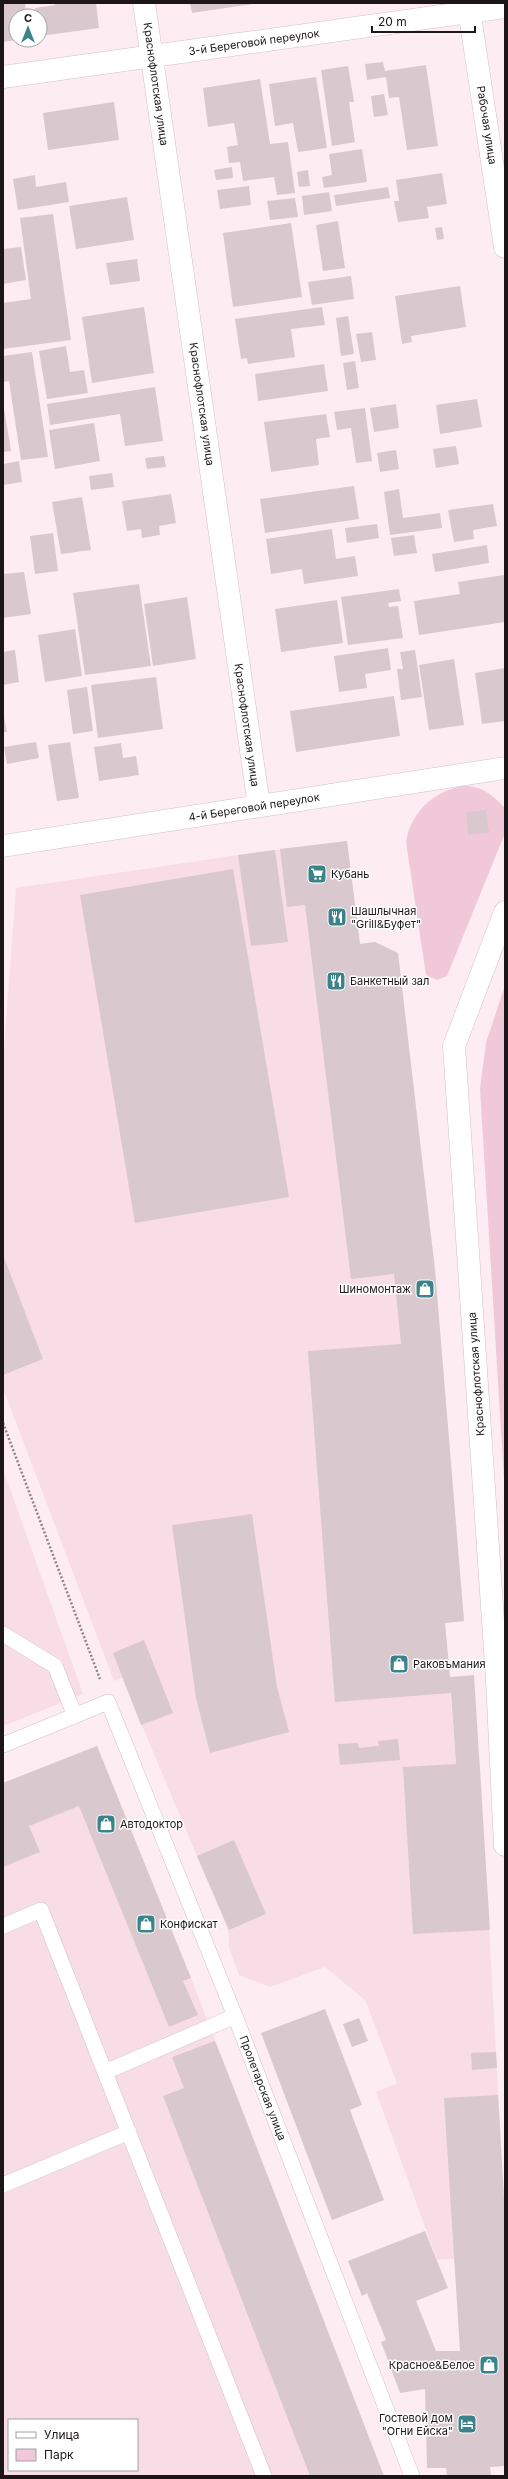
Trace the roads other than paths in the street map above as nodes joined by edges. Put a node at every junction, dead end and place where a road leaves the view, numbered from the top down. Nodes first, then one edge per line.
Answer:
1 (144, 3) edge
2 (469, 8) edge
3 (505, 8) edge
4 (152, 56) junction
5 (3, 77) edge
6 (505, 247) edge
7 (505, 768) edge
8 (258, 806) junction
9 (3, 846) edge
10 (505, 912) edge
11 (3, 1634) edge
12 (74, 1716) junction
13 (3, 1745) edge
14 (505, 1845) edge
15 (3, 1926) edge
16 (235, 2016) junction
17 (105, 2072) junction
18 (129, 2132) junction
19 (3, 2185) edge
20 (264, 2476) edge
21 (412, 2476) edge

1 - 4 street, Краснофлотская улица
2 - 3 street, 3-й Береговой переулок
2 - 4 street, 3-й Береговой переулок
2 - 6 street, Рабочая улица
4 - 5 street, 3-й Береговой переулок
4 - 8 street, Краснофлотская улица
7 - 8 street, 4-й Береговой переулок
8 - 9 street, 4-й Береговой переулок
10 - 14 street, Краснофлотская улица
11 - 12 lane
12 - 13 lane
12 - 16 lane, Пролетарская улица
15 - 17 lane
16 - 17 lane
16 - 21 lane, Пролетарская улица
17 - 18 lane
18 - 19 lane
18 - 20 lane

